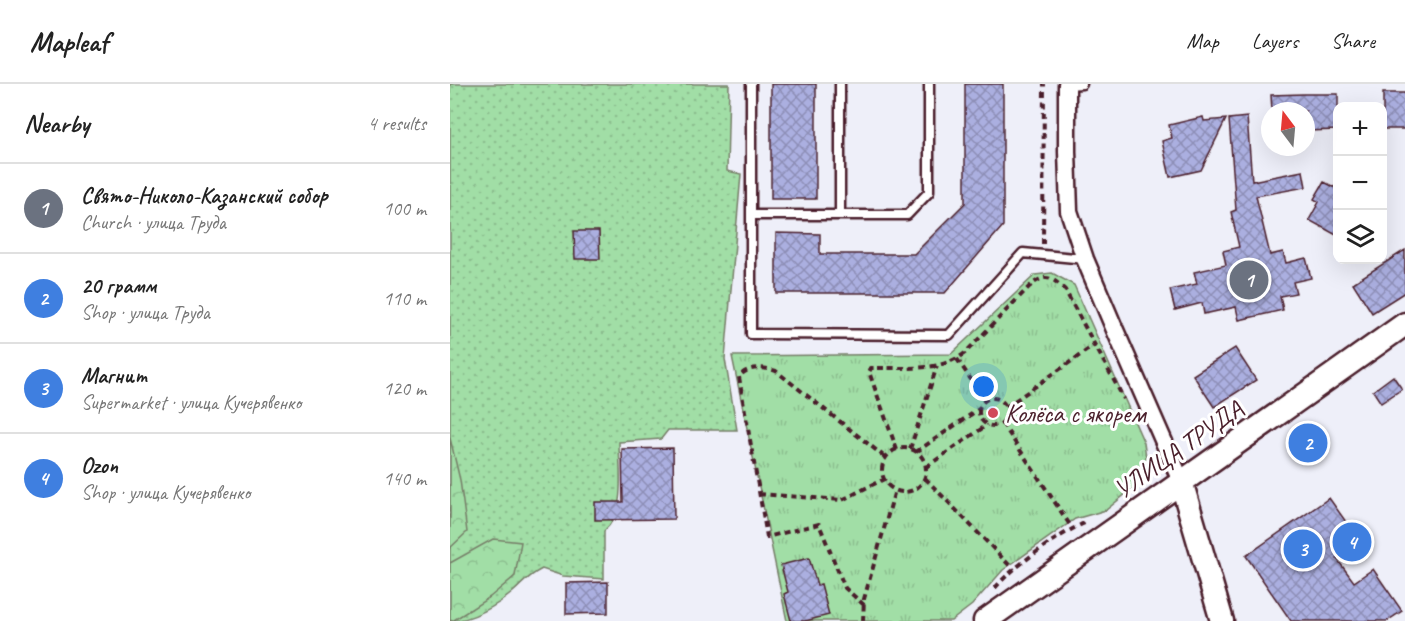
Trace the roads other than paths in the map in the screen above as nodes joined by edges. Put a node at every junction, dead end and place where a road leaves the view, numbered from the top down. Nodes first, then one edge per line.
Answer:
1 (751, 84) edge
2 (840, 84) edge
3 (929, 84) edge
4 (1072, 84) edge
5 (750, 215) junction
6 (840, 215) junction
7 (1085, 259) junction
8 (1405, 324) edge
9 (1182, 481) junction
10 (993, 612) edge
11 (1222, 621) edge

1 - 5 lane
2 - 6 lane
3 - 6 lane
4 - 7 street
5 - 6 lane
5 - 7 lane
7 - 9 street
8 - 9 main road, УЛИЦА ТРУДА
9 - 10 main road, УЛИЦА ТРУДА
9 - 11 main road

